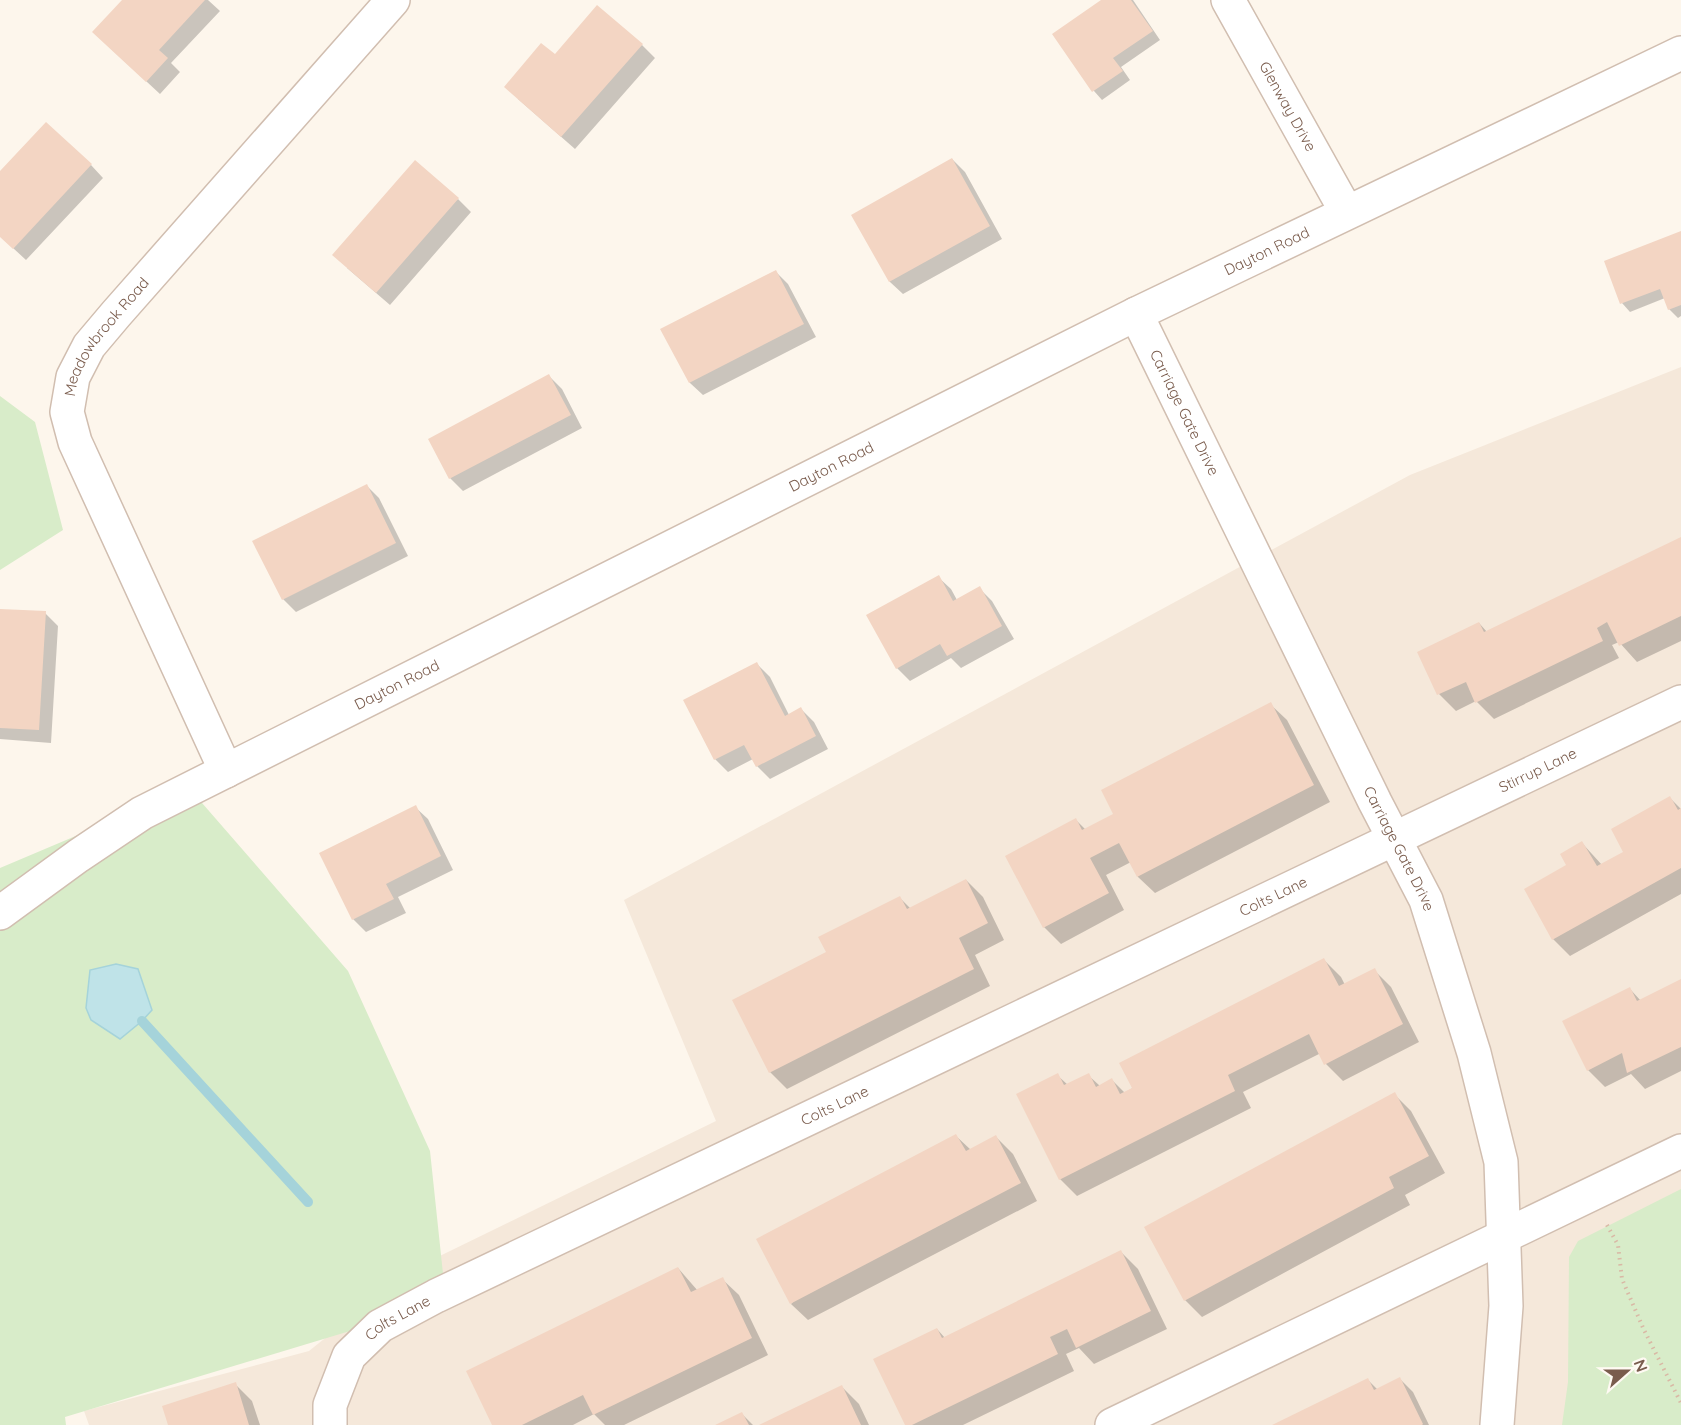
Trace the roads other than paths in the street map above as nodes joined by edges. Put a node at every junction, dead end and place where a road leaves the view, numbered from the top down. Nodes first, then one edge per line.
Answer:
1 (393, 0) edge
2 (1228, 0) edge
3 (1681, 53) edge
4 (1346, 212) junction
5 (1136, 314) junction
6 (1681, 702) edge
7 (226, 771) junction
8 (1394, 839) junction
9 (0, 913) edge
10 (1681, 1151) edge
11 (1503, 1236) junction
12 (330, 1425) edge
13 (1112, 1425) edge
14 (1497, 1425) edge

1 - 7 street, Meadowbrook Road
2 - 4 street, Glenway Drive
3 - 4 street, Dayton Road
4 - 5 street, Dayton Road
5 - 7 street, Dayton Road
5 - 8 street, Carriage Gate Drive
6 - 8 street, Stirrup Lane
7 - 9 street, Dayton Road
8 - 11 street, Carriage Gate Drive
8 - 12 street, Colts Lane
10 - 11 street
11 - 13 street
11 - 14 street, Carriage Gate Drive

